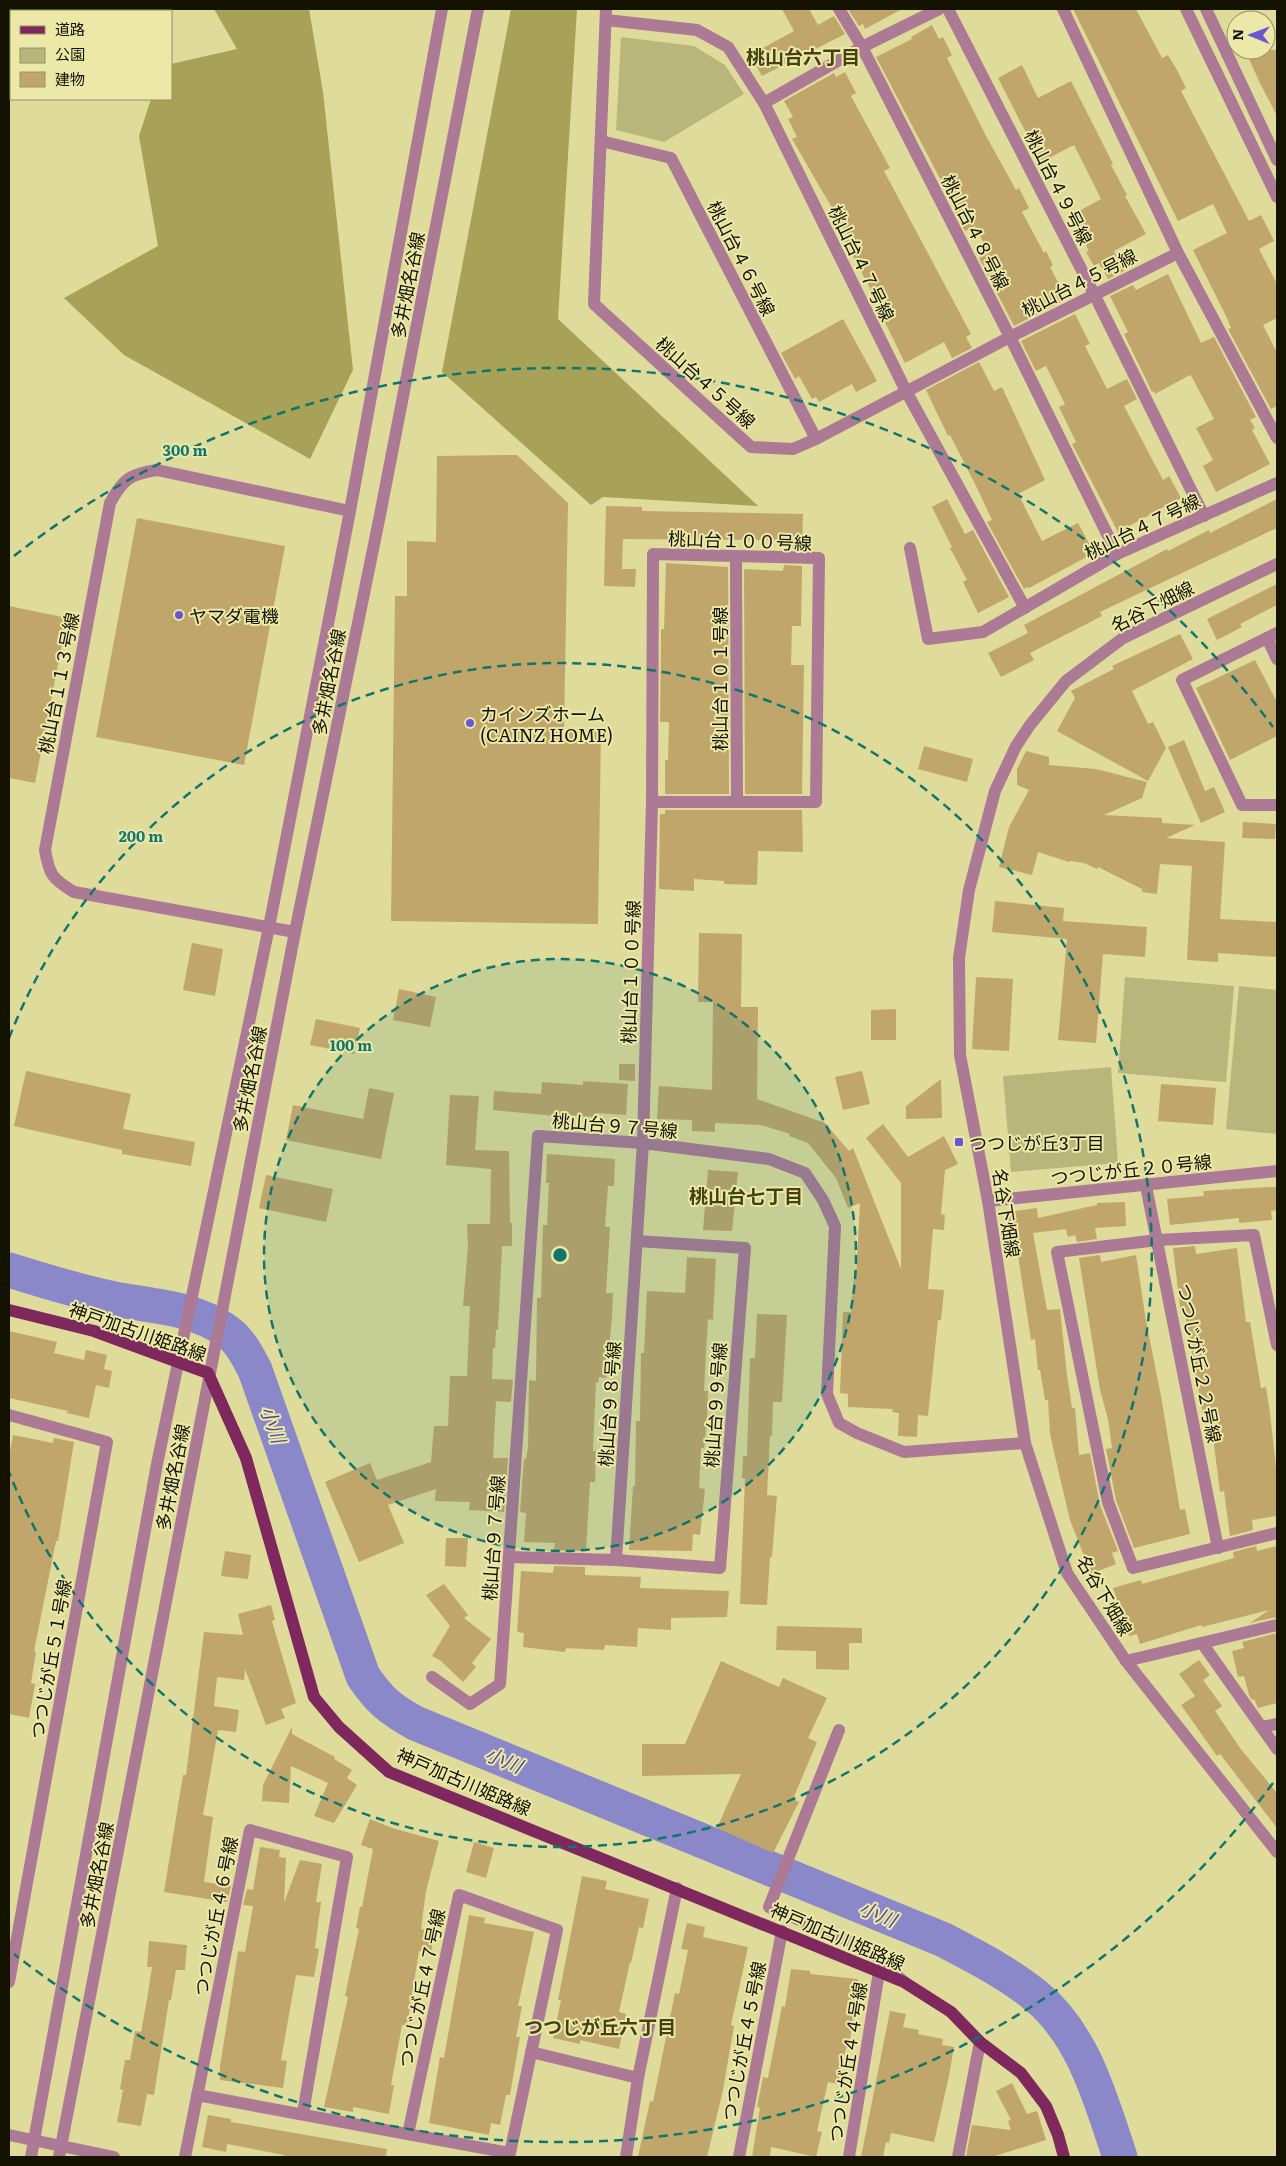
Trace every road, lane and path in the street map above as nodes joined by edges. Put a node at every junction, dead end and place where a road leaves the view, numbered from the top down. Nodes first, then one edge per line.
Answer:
1 (442, 9) edge
2 (478, 9) edge
3 (839, 9) edge
4 (939, 9) edge
5 (948, 9) edge
6 (1063, 9) edge
7 (1186, 9) edge
8 (1206, 9) edge
9 (606, 14) edge
10 (862, 47) junction
11 (764, 103) junction
12 (601, 141) junction
13 (1277, 160) edge
14 (1277, 197) edge
15 (1178, 253) junction
16 (1094, 294) junction
17 (1010, 336) junction
18 (906, 391) junction
19 (1277, 438) edge
20 (816, 439) junction
21 (1277, 483) edge
22 (350, 511) junction
23 (1204, 516) junction
24 (910, 548) dead end
25 (1117, 554) junction
26 (736, 556) junction
27 (1277, 564) edge
28 (1025, 608) junction
29 (1272, 636) edge
30 (1277, 659) edge
31 (652, 802) junction
32 (737, 802) junction
33 (1277, 805) edge
34 (269, 927) junction
35 (295, 932) junction
36 (642, 1143) junction
37 (1277, 1171) edge
38 (1146, 1186) junction
39 (988, 1201) junction
40 (1158, 1240) junction
41 (637, 1241) junction
42 (9, 1310) edge
43 (1277, 1345) edge
44 (9, 1415) edge
45 (1024, 1443) junction
46 (1277, 1533) edge
47 (1218, 1548) junction
48 (509, 1557) junction
49 (616, 1560) junction
50 (1277, 1626) edge
51 (1202, 1643) junction
52 (1126, 1661) junction
53 (432, 1677) dead end
54 (1277, 1724) edge
55 (1262, 1727) junction
56 (839, 1730) dead end
57 (1277, 1749) edge
58 (1277, 1852) edge
59 (677, 1888) junction
60 (782, 1931) junction
61 (880, 1972) junction
62 (9, 1982) edge
63 (904, 1982) junction
64 (980, 2042) junction
65 (531, 2052) junction
66 (638, 2078) junction
67 (197, 2095) junction
68 (303, 2113) junction
69 (408, 2134) junction
70 (9, 2135) edge
71 (34, 2140) junction
72 (60, 2151) edge
73 (30, 2157) edge
74 (114, 2157) edge
75 (184, 2157) edge
76 (626, 2157) edge
77 (739, 2157) edge
78 (849, 2157) edge
79 (958, 2157) edge
80 (1064, 2157) edge

1 - 22 street, 多井畑名谷線
2 - 35 street, 多井畑名谷線
3 - 10 street, 桃山台４８号線
4 - 10 street
5 - 16 street, 桃山台４９号線
6 - 15 street
7 - 14 street
8 - 13 street
9 - 11 street, 桃山台４７号線
9 - 12 street, 桃山台４５号線
10 - 11 street
10 - 17 street, 桃山台４８号線
11 - 18 street, 桃山台４７号線
12 - 20 street, 桃山台４６号線
12 - 20 street, 桃山台４５号線
15 - 16 street, 桃山台４５号線
15 - 19 street
16 - 17 street, 桃山台４５号線
16 - 23 street, 桃山台４９号線
17 - 18 street, 桃山台４５号線
17 - 25 street, 桃山台４８号線
18 - 20 street, 桃山台４５号線
18 - 28 street, 桃山台４７号線
21 - 23 street, 桃山台４７号線
22 - 34 street, 多井畑名谷線
22 - 34 street, 桃山台１１３号線
23 - 25 street, 桃山台４７号線
24 - 28 street, 桃山台４７号線
25 - 28 street, 桃山台４７号線
26 - 31 street, 桃山台１００号線
26 - 32 street, 桃山台１０１号線
26 - 32 street, 桃山台１００号線
27 - 39 street, 名谷下畑線
29 - 30 street
29 - 33 street
31 - 32 street, 桃山台１００号線
31 - 36 street, 桃山台１００号線
34 - 35 street, 桃山台１１３号線
34 - 71 street, 多井畑名谷線
35 - 72 street, 多井畑名谷線
36 - 41 street, 桃山台９８号線
36 - 45 street, 桃山台９７号線
36 - 48 street, 桃山台９７号線
37 - 38 street, つつじが丘２０号線
38 - 39 street, つつじが丘２０号線
38 - 40 street, つつじが丘２２号線
39 - 45 street, 名谷下畑線
40 - 43 street
40 - 47 street, つつじが丘２２号線
40 - 47 street
41 - 49 street, 桃山台９８号線
41 - 49 street, 桃山台９９号線
42 - 59 main road, 神戸加古川姫路線
44 - 62 street, つつじが丘５１号線
45 - 52 street, 名谷下畑線
46 - 47 street
48 - 49 street
48 - 53 street, 桃山台９７号線
50 - 51 street
51 - 52 street
51 - 55 street
52 - 58 street, 名谷下畑線
54 - 55 street
55 - 57 street
56 - 63 street
59 - 60 main road, 神戸加古川姫路線
59 - 66 street
60 - 61 main road, 神戸加古川姫路線
60 - 77 street, つつじが丘４５号線
61 - 63 main road, 神戸加古川姫路線
61 - 78 street, つつじが丘４４号線
63 - 64 main road, 神戸加古川姫路線
64 - 79 street
64 - 80 main road, 神戸加古川姫路線
65 - 66 street
65 - 69 street, つつじが丘４７号線
65 - 69 street, つつじが丘４７号線
66 - 76 street
67 - 68 street, つつじが丘４７号線
67 - 68 street, つつじが丘４６号線
67 - 75 street, つつじが丘４６号線
68 - 69 street, つつじが丘４７号線
70 - 71 street
71 - 72 street
71 - 73 street, 多井畑名谷線
72 - 74 street

